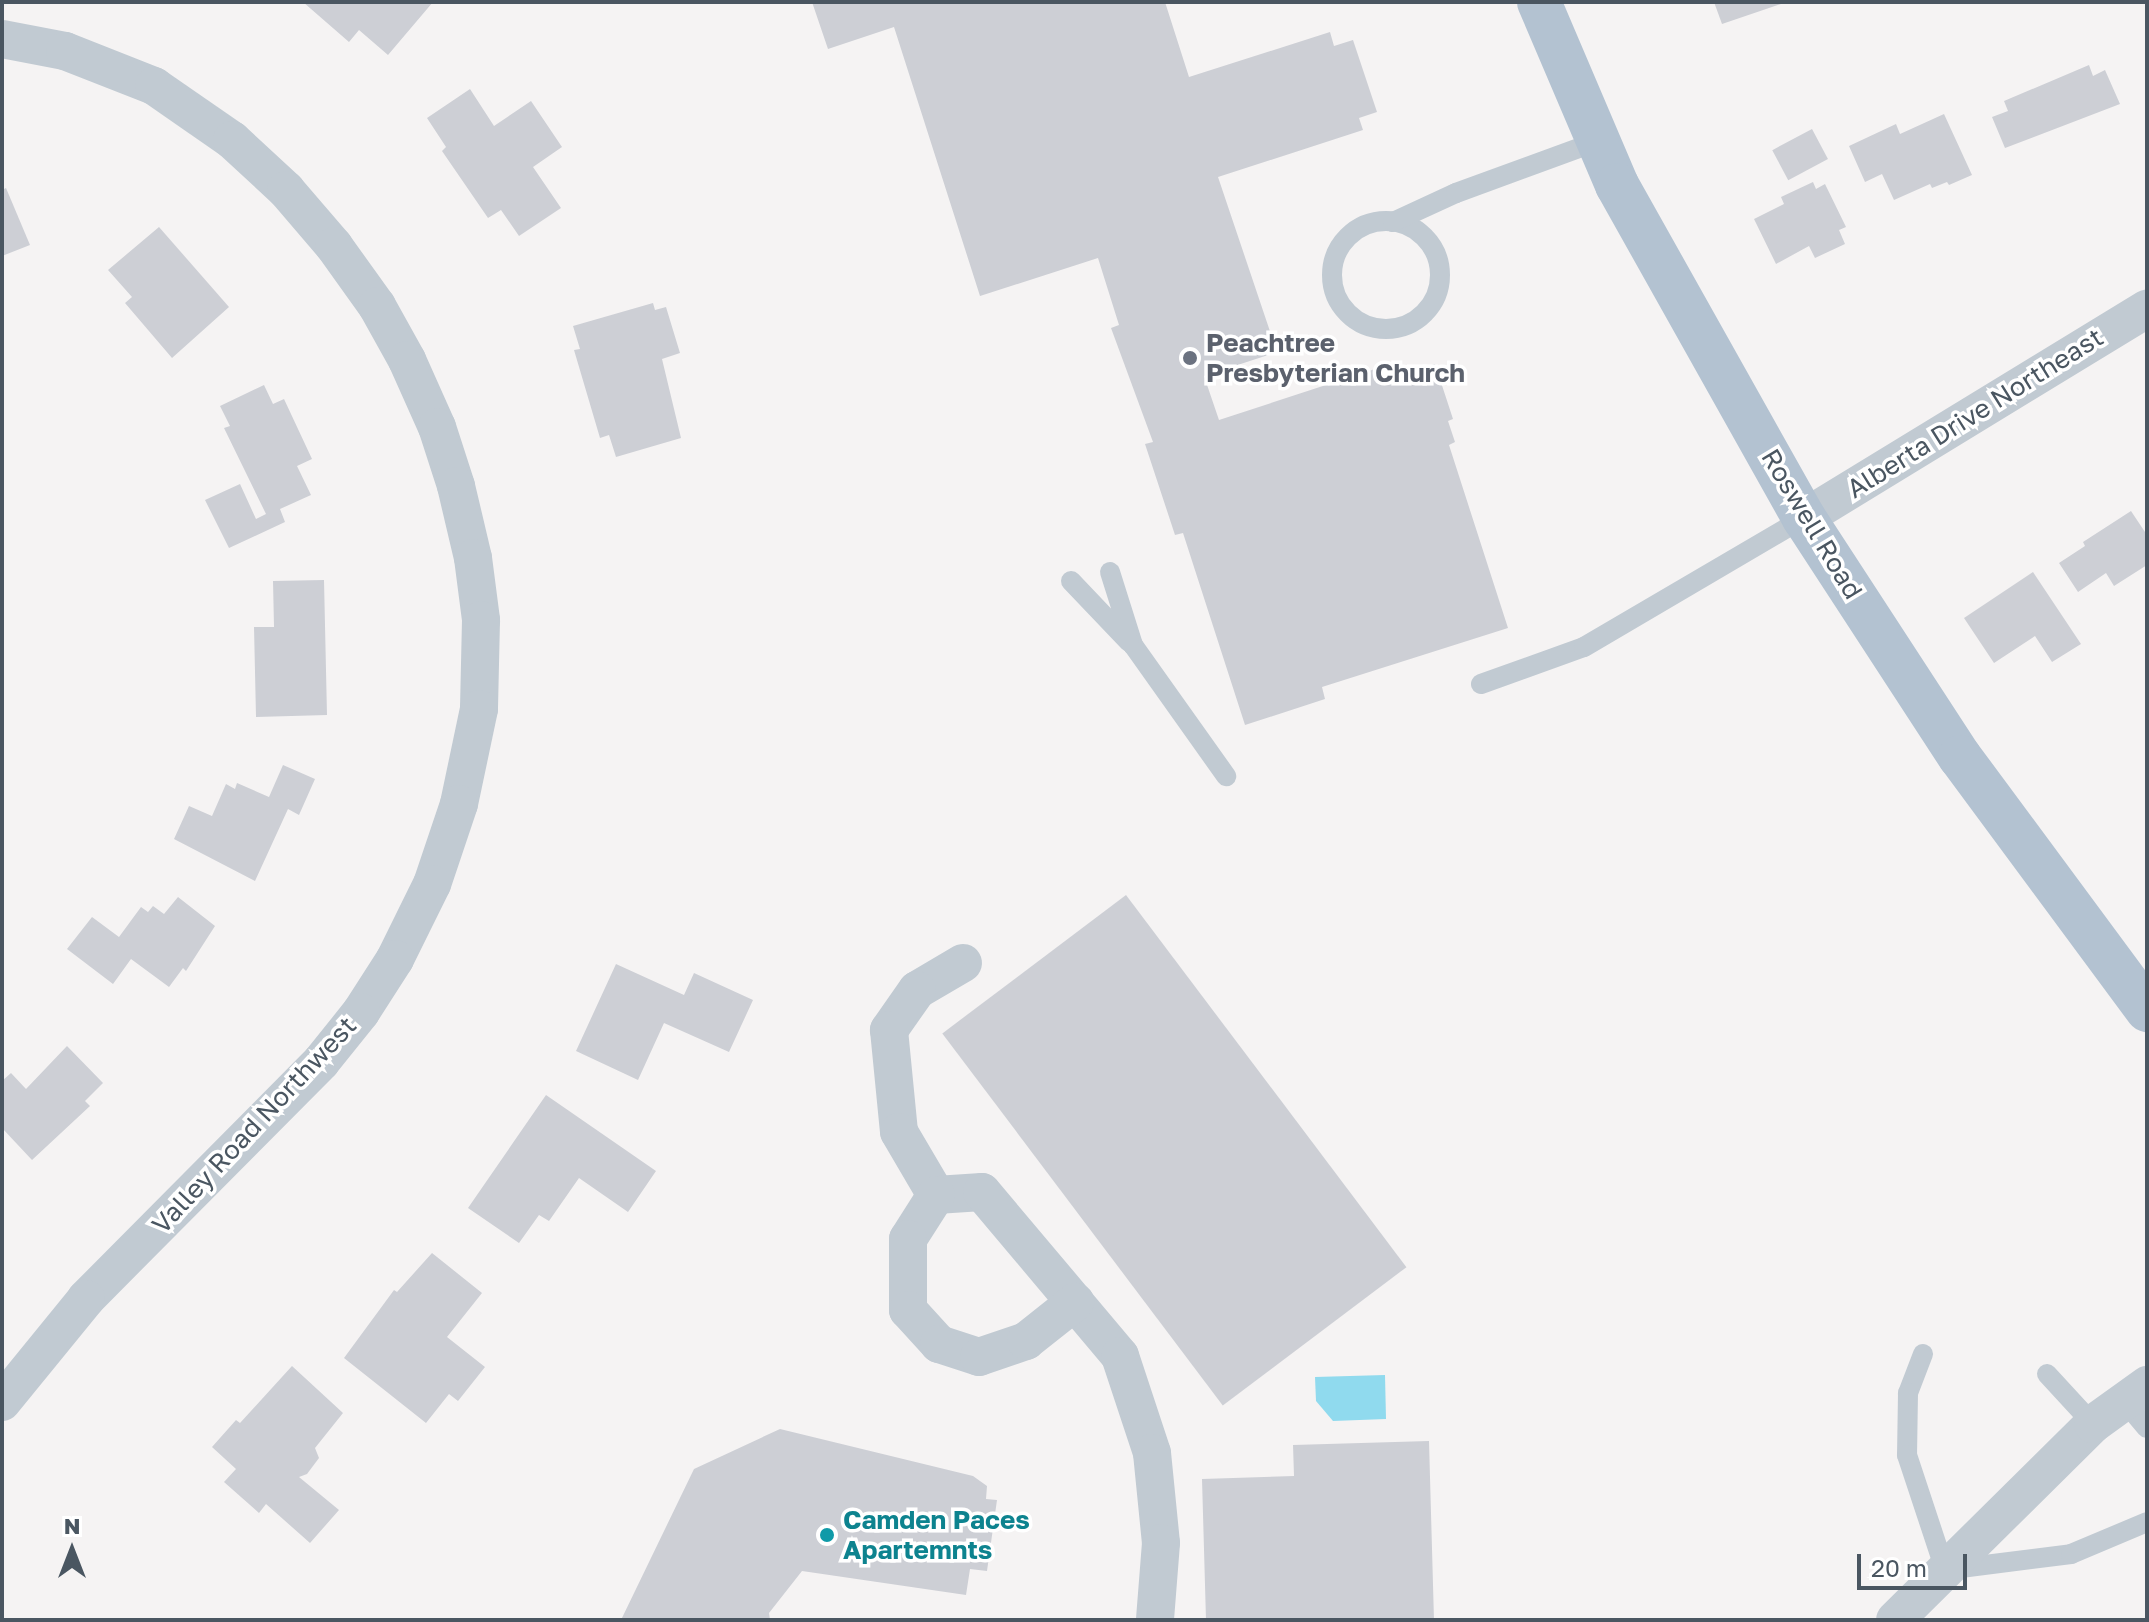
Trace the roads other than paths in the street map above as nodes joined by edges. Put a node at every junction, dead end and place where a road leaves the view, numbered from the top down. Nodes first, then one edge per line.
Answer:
1 (1539, 2) edge
2 (2, 39) edge
3 (1598, 141) junction
4 (1393, 222) junction
5 (2147, 309) edge
6 (1804, 518) junction
7 (1110, 572) dead end
8 (1071, 581) dead end
9 (1133, 645) junction
10 (1481, 684) dead end
11 (1226, 776) dead end
12 (963, 963) dead end
13 (2147, 1010) edge
14 (936, 1195) junction
15 (1075, 1302) junction
16 (1923, 1354) dead end
17 (2047, 1374) dead end
18 (2, 1402) edge
19 (2139, 1405) edge
20 (2093, 1424) junction
21 (2147, 1522) edge
22 (1945, 1570) junction
23 (1155, 1620) edge
24 (1895, 1620) edge

1 - 3 main road, Roswell Road
2 - 18 street, Valley Road Northwest
3 - 4 lane
3 - 6 main road, Roswell Road
4 - 4 lane
5 - 6 street, Alberta Drive Northeast
6 - 10 lane
6 - 13 main road, Roswell Road
7 - 9 lane
8 - 9 lane
9 - 11 lane
12 - 14 street
14 - 15 street
14 - 15 street
15 - 23 street
16 - 22 lane
17 - 20 lane
19 - 20 street
20 - 22 street
21 - 22 lane
22 - 24 street

